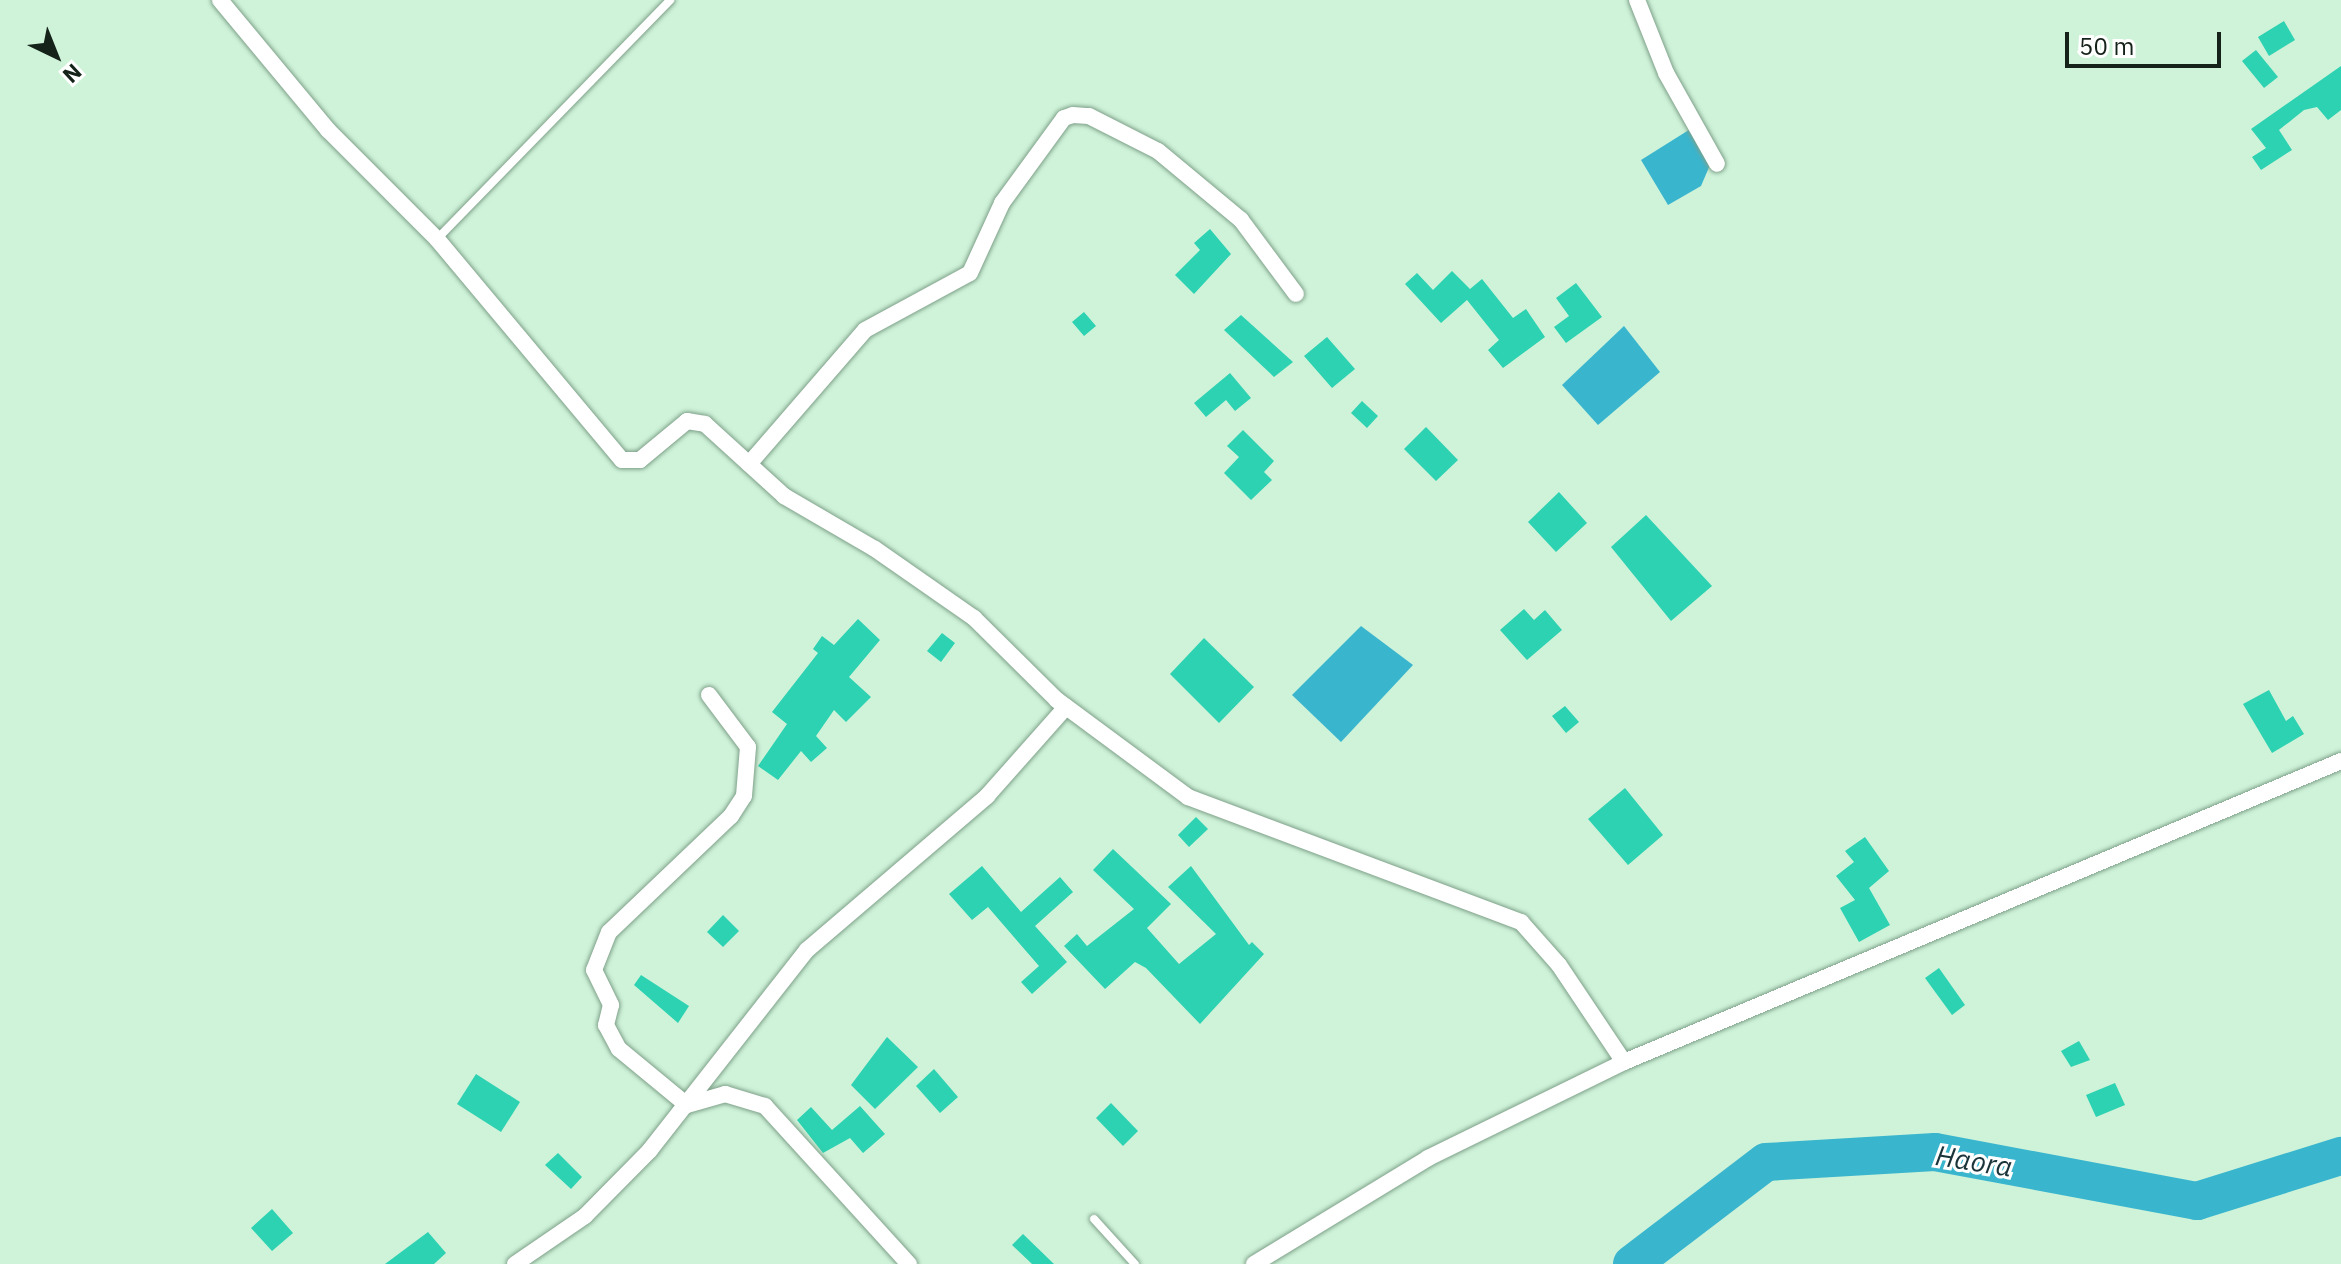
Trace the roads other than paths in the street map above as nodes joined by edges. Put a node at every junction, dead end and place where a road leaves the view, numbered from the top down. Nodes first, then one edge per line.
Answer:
1 (220, 0) edge
2 (670, 0) edge
3 (1637, 0) edge
4 (1717, 164) dead end
5 (437, 239) junction
6 (1296, 294) dead end
7 (749, 464) junction
8 (709, 695) dead end
9 (1066, 707) junction
10 (2341, 761) edge
11 (1624, 1062) junction
12 (687, 1105) junction
13 (1094, 1219) dead end
14 (515, 1264) edge
15 (909, 1264) edge
16 (1135, 1264) edge
17 (1254, 1264) edge

1 - 5 street
2 - 5 lane
3 - 4 street
5 - 7 street
6 - 7 street
7 - 9 street
8 - 12 street
9 - 11 street
9 - 12 street
10 - 11 street
11 - 17 street
12 - 14 street
12 - 15 street
13 - 16 lane

